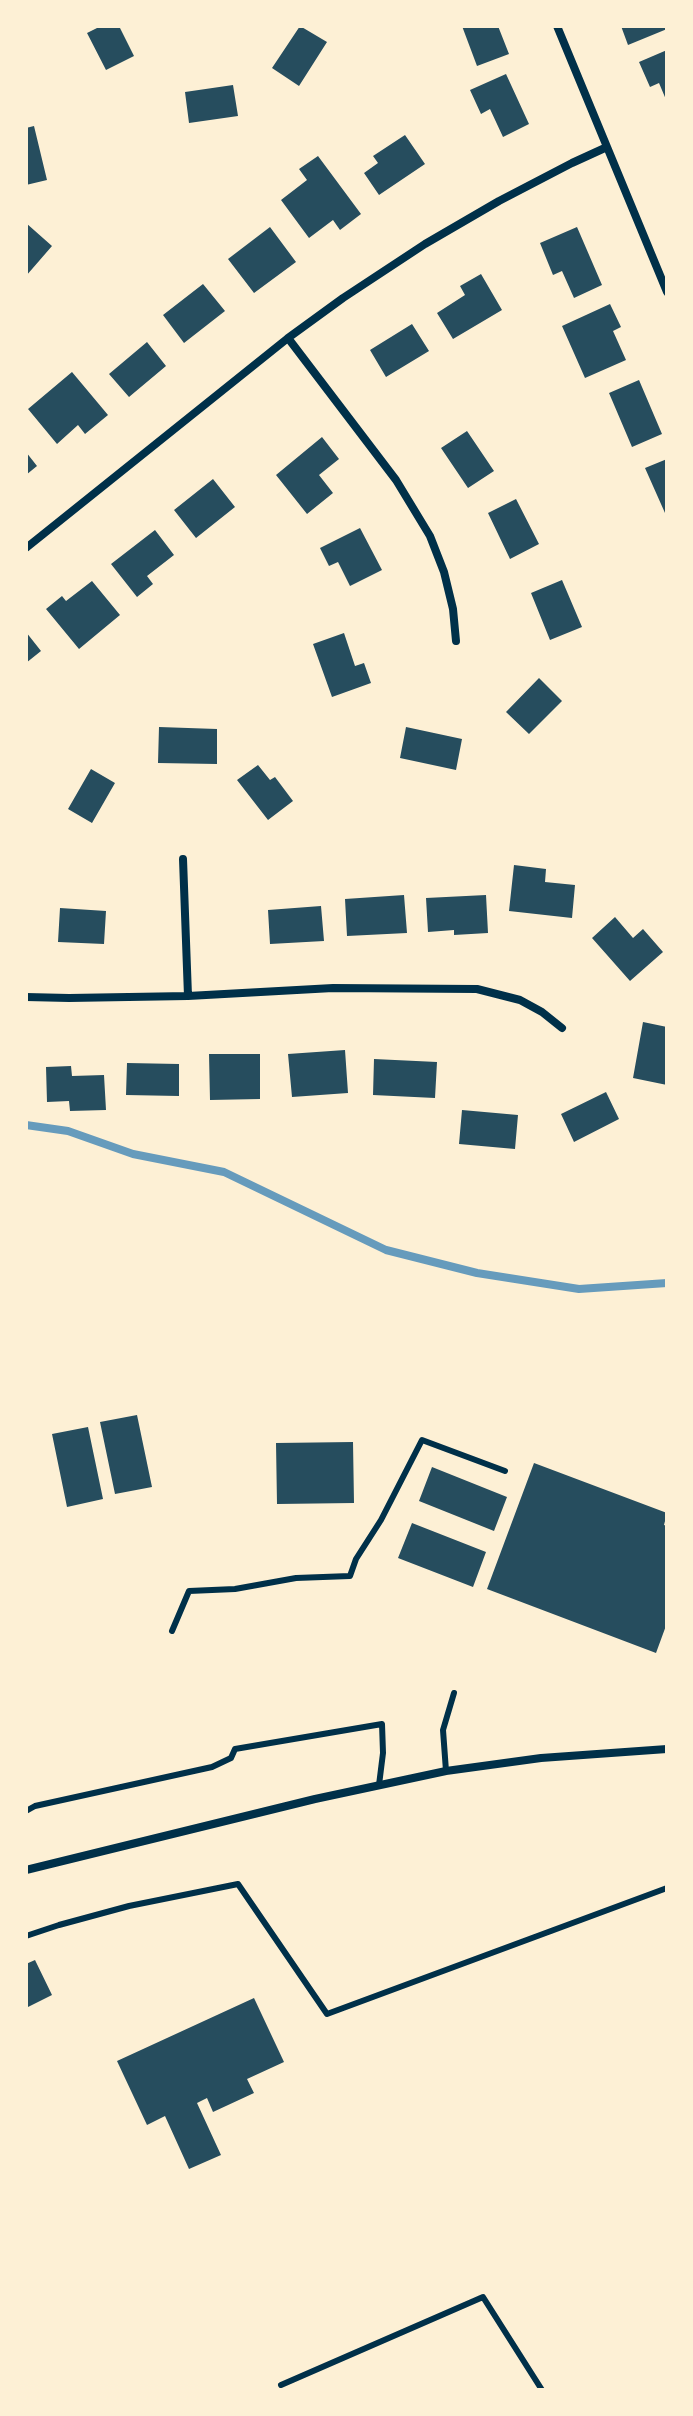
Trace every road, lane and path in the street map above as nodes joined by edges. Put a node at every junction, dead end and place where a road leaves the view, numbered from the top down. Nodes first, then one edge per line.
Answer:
1 (557, 26) edge
2 (607, 147) junction
3 (667, 292) edge
4 (288, 338) junction
5 (26, 548) edge
6 (456, 641) dead end
7 (183, 859) dead end
8 (188, 996) junction
9 (26, 997) edge
10 (562, 1028) dead end
11 (505, 1471) dead end
12 (172, 1631) dead end
13 (454, 1693) dead end
14 (667, 1749) edge
15 (446, 1771) junction
16 (379, 1785) junction
17 (26, 1811) edge
18 (26, 1870) edge
19 (667, 1888) edge
20 (26, 1936) edge
21 (281, 2385) dead end
22 (542, 2390) edge

1 - 2 street
2 - 3 street
2 - 4 street
4 - 5 street
4 - 6 street
7 - 8 street
8 - 9 street
8 - 10 street
11 - 12 lane
13 - 15 lane
14 - 15 street
15 - 16 street
16 - 17 lane
16 - 18 street
19 - 20 lane
21 - 22 lane

